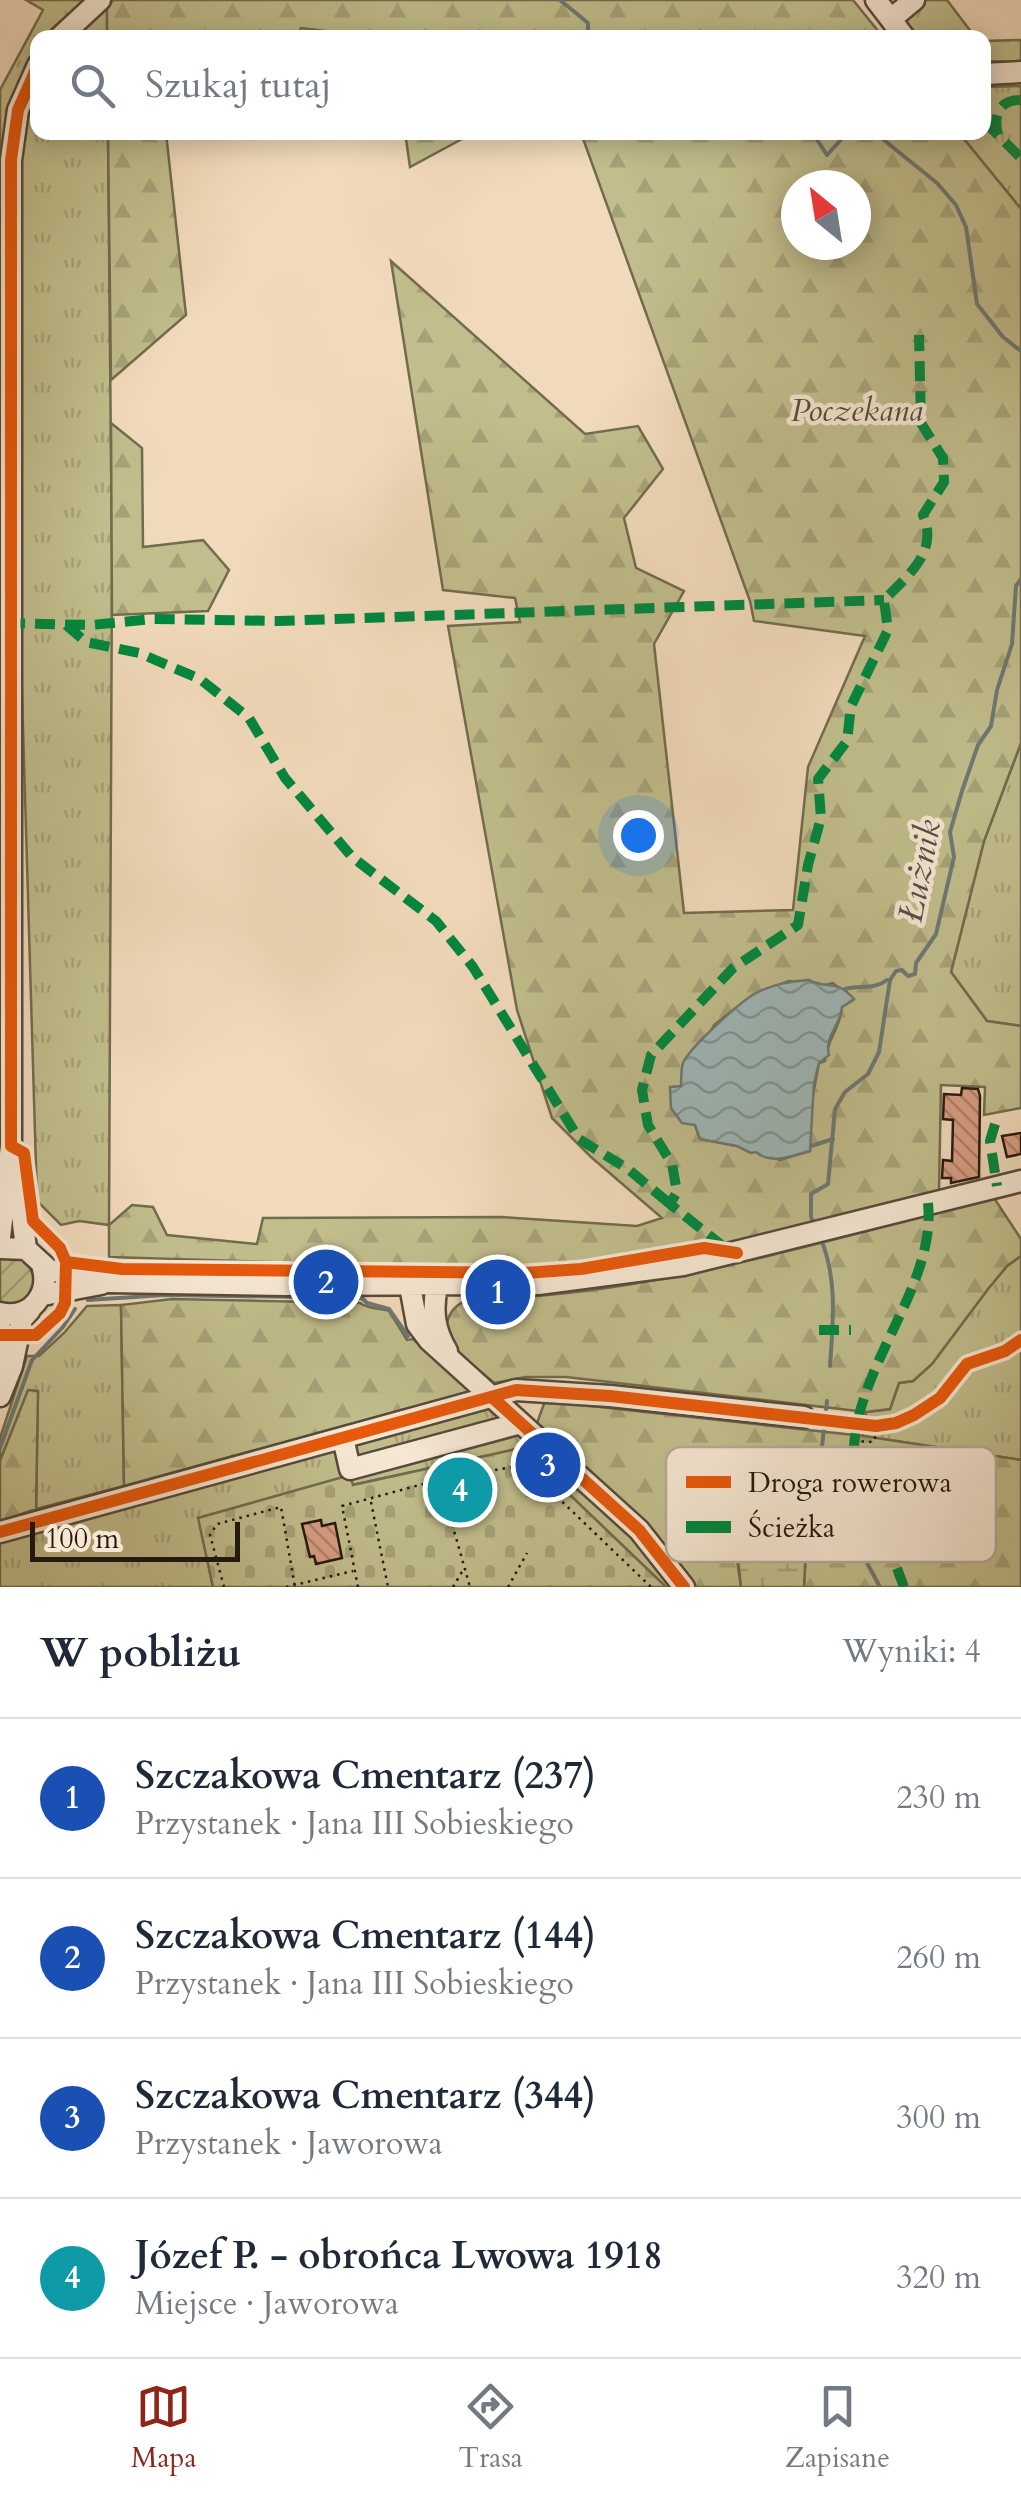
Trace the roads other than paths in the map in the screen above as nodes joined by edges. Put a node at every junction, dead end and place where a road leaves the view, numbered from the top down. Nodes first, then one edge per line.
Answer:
1 (100, 0) edge
2 (876, 0) edge
3 (914, 0) edge
4 (891, 19) junction
5 (68, 30) edge
6 (899, 30) edge
7 (1021, 72) edge
8 (991, 74) edge
9 (30, 77) edge
10 (9, 108) edge
11 (6, 171) edge
12 (6, 234) edge
13 (6, 295) edge
14 (10, 1159) junction
15 (1021, 1180) edge
16 (0, 1236) edge
17 (0, 1248) edge
18 (26, 1249) junction
19 (42, 1265) junction
20 (108, 1282) junction
21 (410, 1286) junction
22 (437, 1286) junction
23 (36, 1302) junction
24 (0, 1313) edge
25 (0, 1327) edge
26 (450, 1358) junction
27 (0, 1394) edge
28 (493, 1398) junction
29 (804, 1417) road end
30 (521, 1423) junction
31 (343, 1438) junction
32 (0, 1532) edge
33 (684, 1587) edge

1 - 5 street
2 - 4 street
3 - 4 street
4 - 6 street
7 - 8 street
9 - 10 street
10 - 11 street
11 - 12 street
12 - 13 street
13 - 14 street
14 - 16 street
14 - 18 street
15 - 22 street
17 - 18 street
18 - 19 street
19 - 20 street
19 - 23 street
20 - 21 street
20 - 23 street
21 - 22 street
21 - 26 street
22 - 26 street
23 - 24 street
23 - 27 street
25 - 27 street
26 - 28 street
28 - 29 street
28 - 30 street
28 - 31 street
30 - 31 street
30 - 33 street
31 - 32 street

